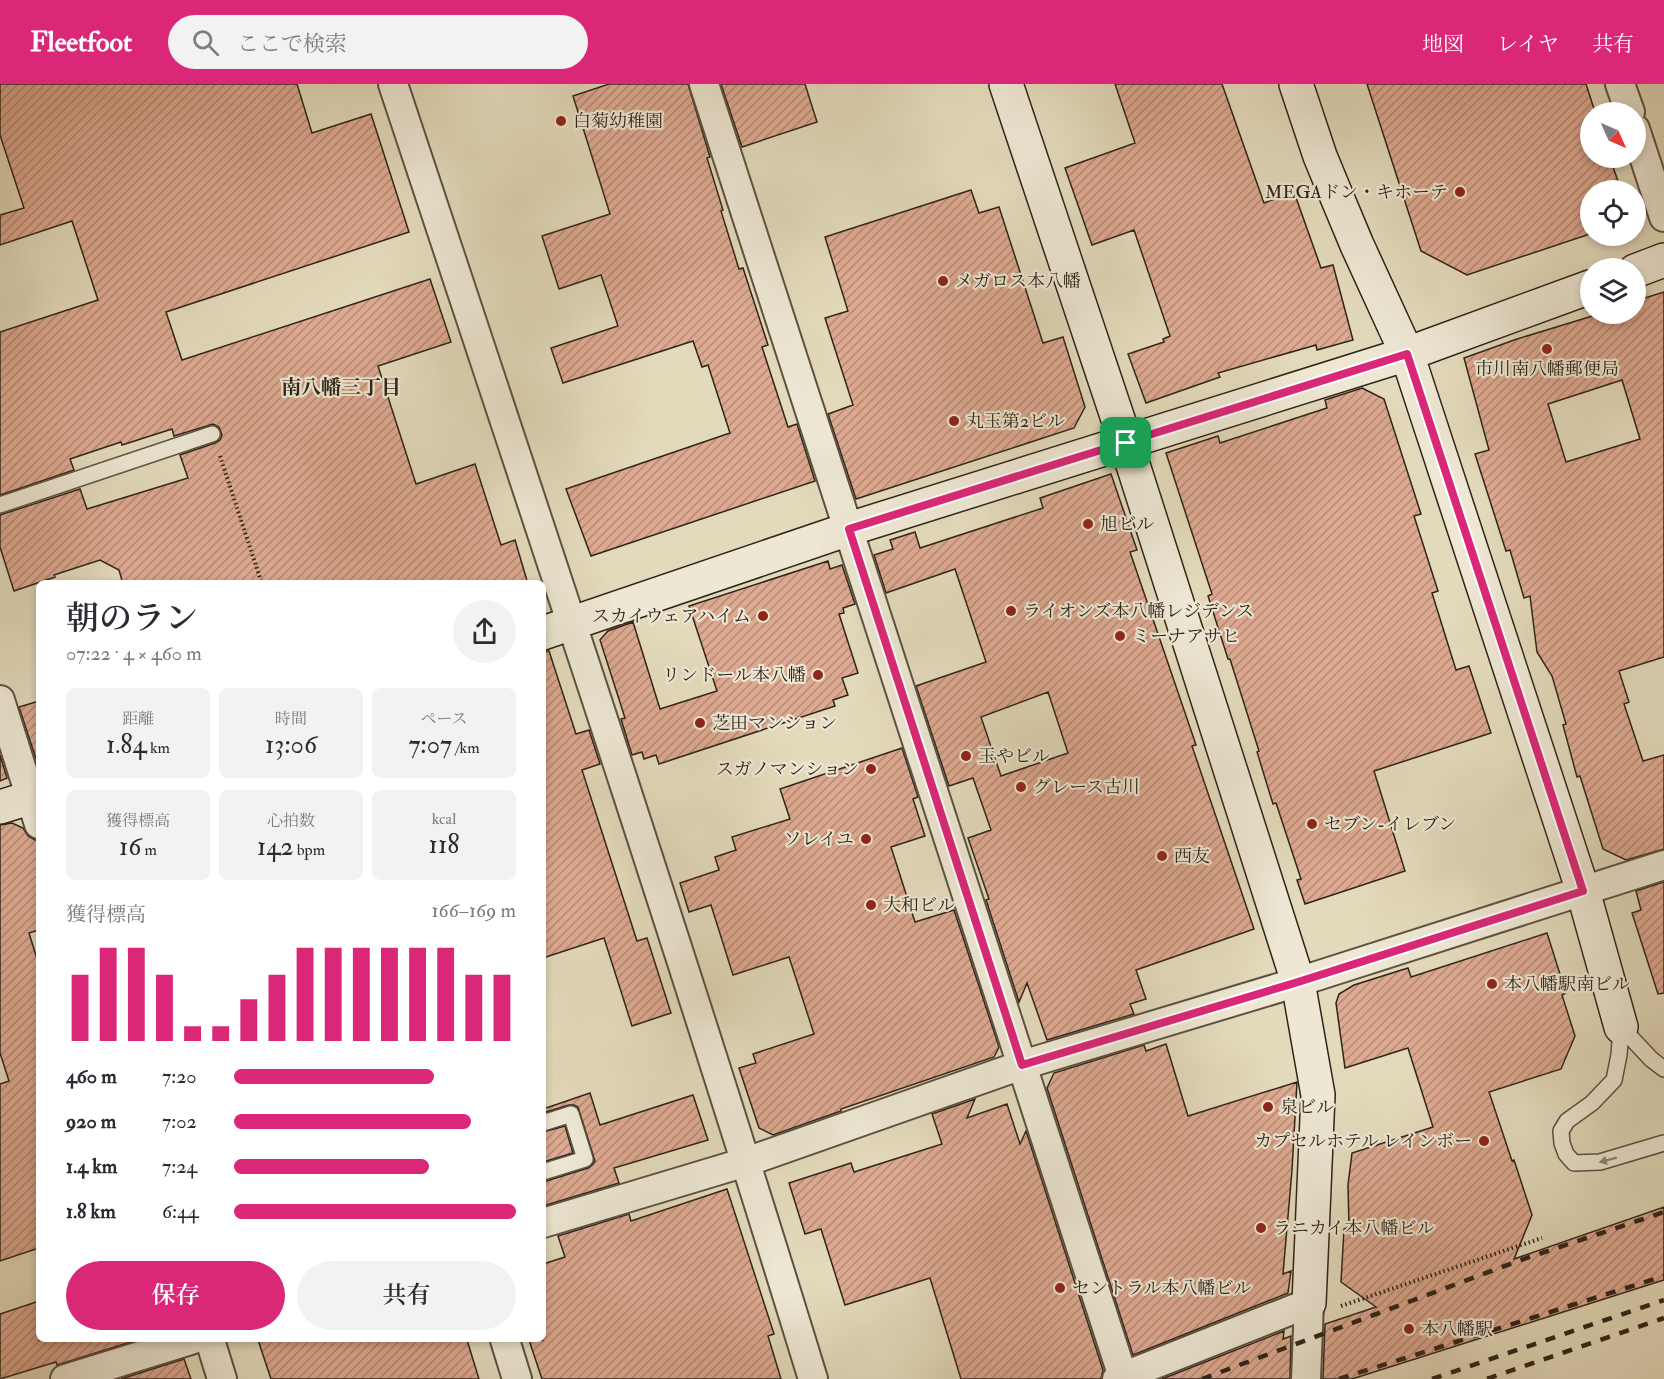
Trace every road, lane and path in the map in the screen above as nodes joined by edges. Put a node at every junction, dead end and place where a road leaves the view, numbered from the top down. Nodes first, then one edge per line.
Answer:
1 (393, 84) edge
2 (704, 84) edge
3 (1006, 84) edge
4 (1296, 84) edge
5 (1620, 84) edge
6 (1626, 102) edge
7 (1646, 162) edge
8 (1664, 217) edge
9 (1664, 260) edge
10 (1646, 267) edge
11 (1580, 291) edge
12 (1407, 354) junction
13 (212, 434) joint
14 (1126, 443) junction
15 (0, 505) edge
16 (849, 529) junction
17 (261, 580) edge
18 (542, 580) edge
19 (546, 592) edge
20 (557, 629) edge
21 (0, 700) edge
22 (27, 806) edge
23 (1664, 865) edge
24 (1583, 891) junction
25 (1298, 982) junction
26 (1622, 1027) junction
27 (1022, 1065) junction
28 (1664, 1069) edge
29 (546, 1122) edge
30 (1664, 1143) edge
31 (746, 1162) junction
32 (546, 1171) edge
33 (546, 1222) edge
34 (1542, 1238) dead end
35 (1308, 1310) junction
36 (185, 1342) edge
37 (211, 1342) edge
38 (506, 1342) edge
39 (1120, 1378) edge
40 (65, 1379) edge
41 (222, 1379) edge
42 (517, 1379) edge
43 (813, 1379) edge
44 (1306, 1379) edge

1 - 18 street
2 - 16 street
3 - 14 street
4 - 12 street
5 - 6 street
7 - 8 street
9 - 10 street
11 - 12 street
12 - 14 street
12 - 24 street
13 - 15 lane
13 - 17 path
14 - 16 street
14 - 25 street
16 - 20 street
16 - 27 street
19 - 20 street
20 - 31 street
21 - 22 street
23 - 24 street
24 - 25 street
24 - 26 street
25 - 27 street
25 - 35 street
26 - 28 lane
30 -> 26 lane
27 - 31 street
27 - 39 street
29 - 32 lane
31 - 33 street
31 - 43 street
34 - 35 path
35 - 39 street
35 - 44 street
36 - 40 street
37 - 41 street
38 - 42 street

